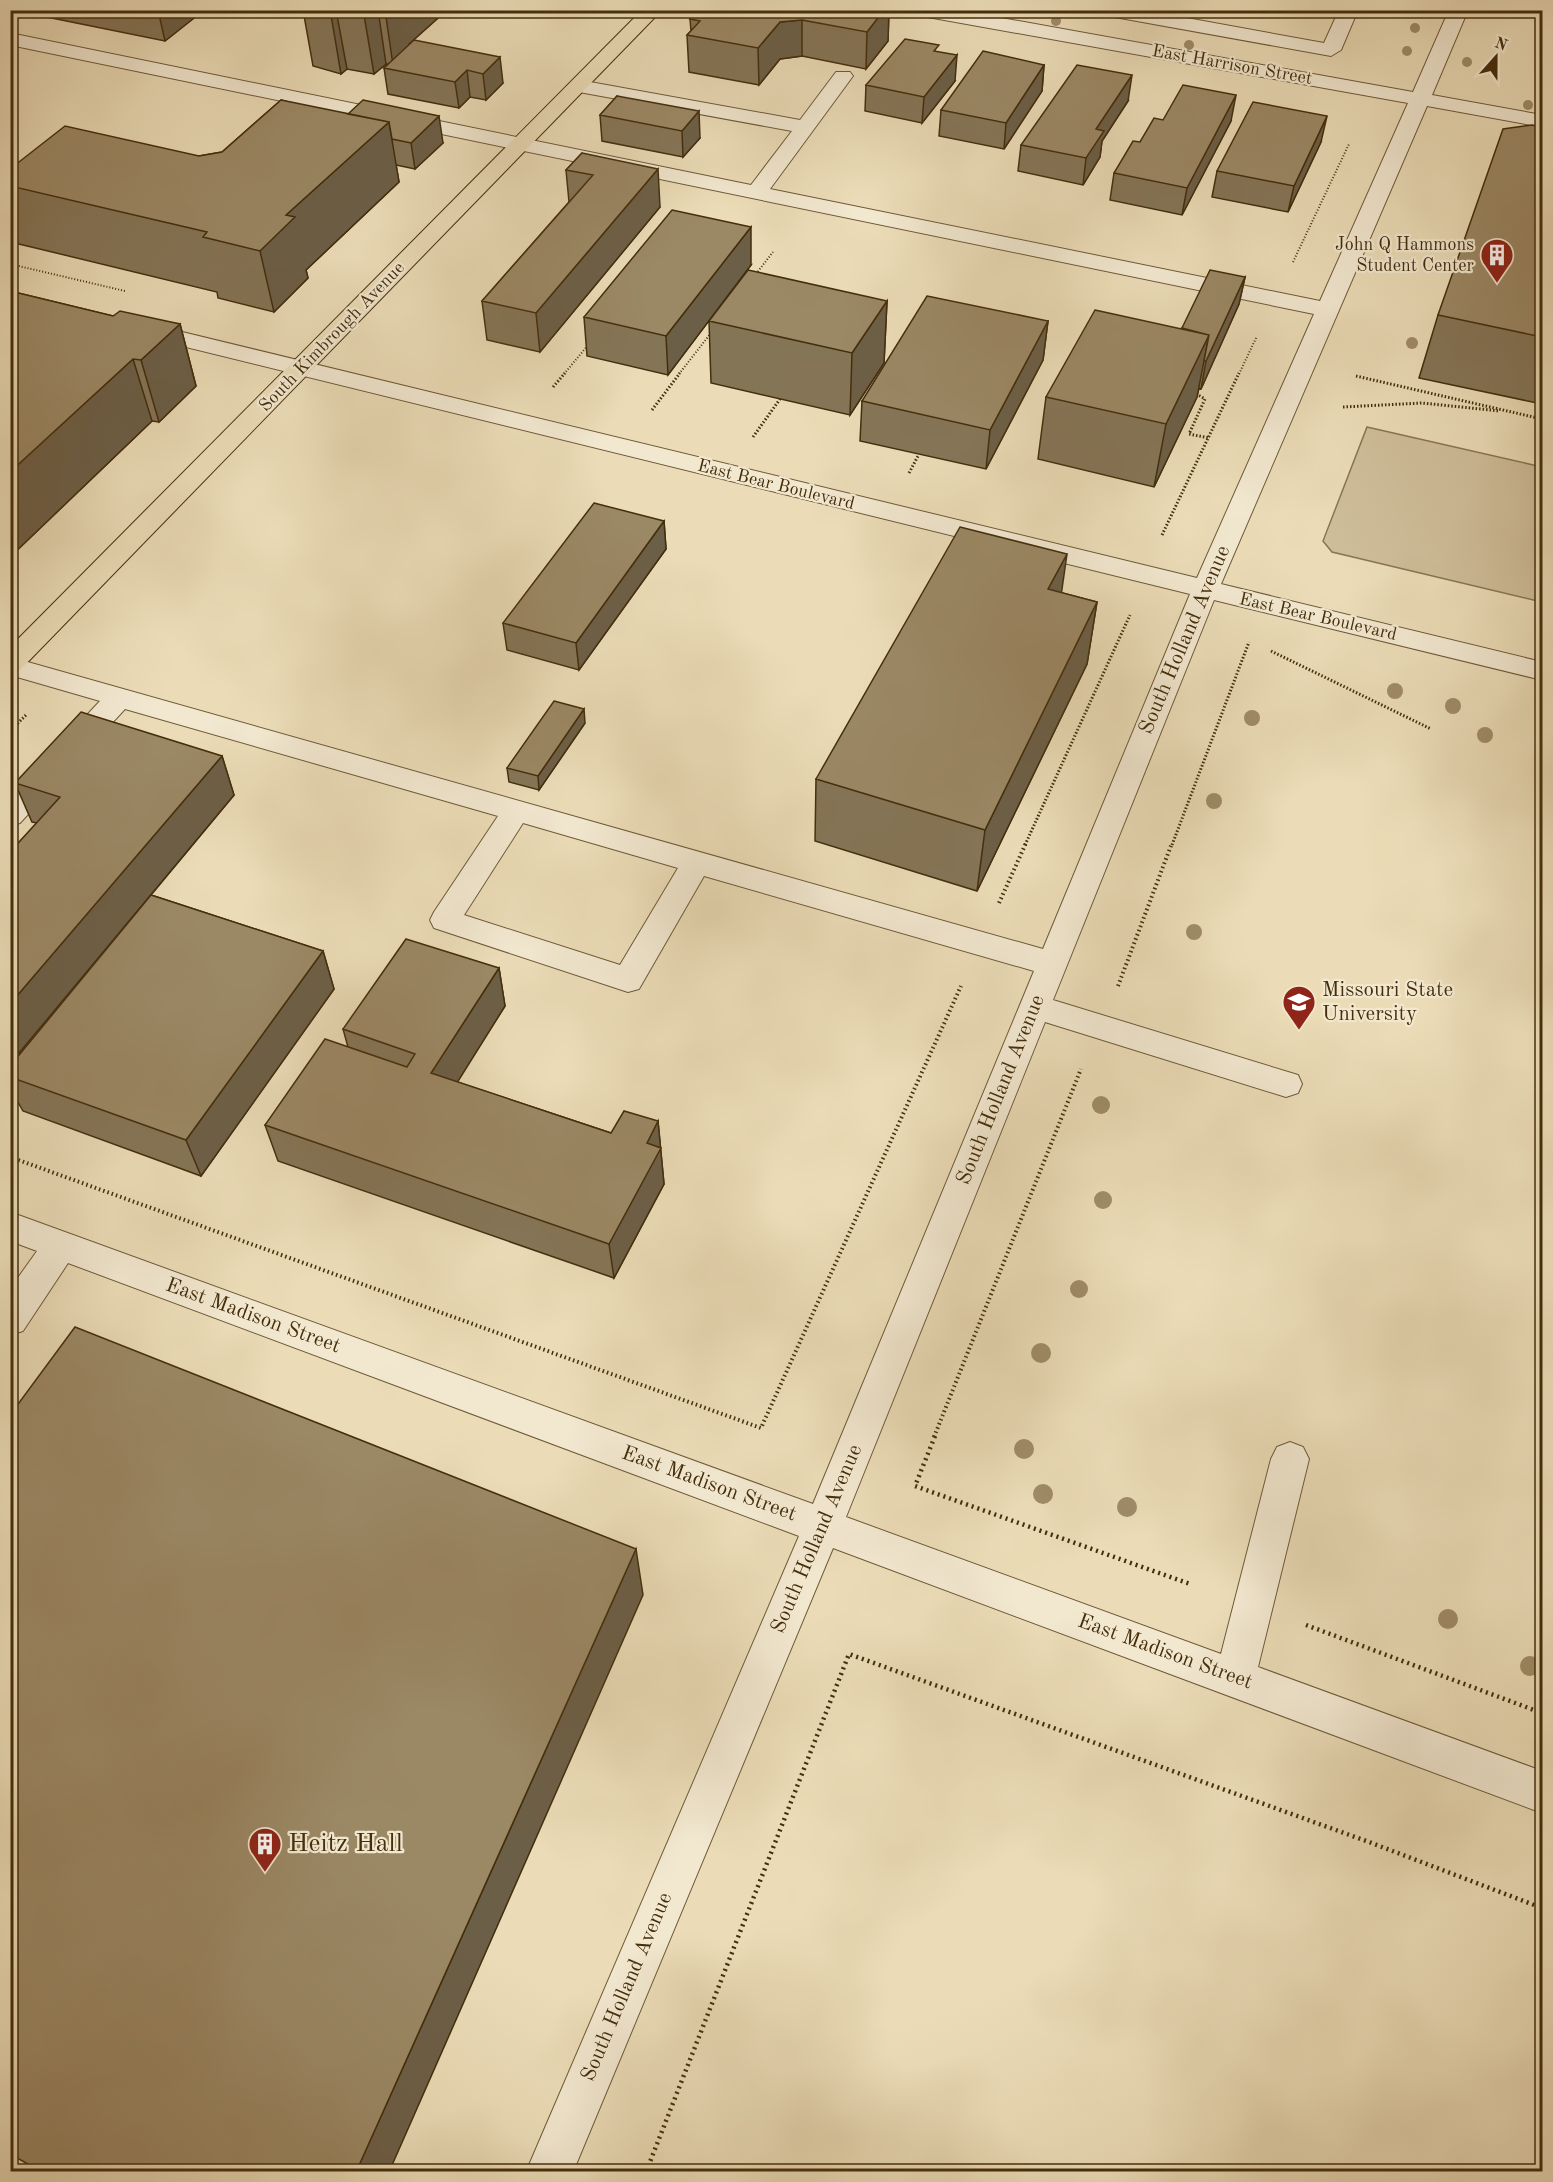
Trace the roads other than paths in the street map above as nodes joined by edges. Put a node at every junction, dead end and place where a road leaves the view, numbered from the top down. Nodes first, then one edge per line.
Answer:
1 (653, 10) edge
2 (922, 10) edge
3 (1239, 10) edge
4 (1349, 10) edge
5 (1459, 10) edge
6 (1121, 12) edge
7 (1002, 17) edge
8 (1227, 32) junction
9 (10, 39) edge
10 (1109, 44) junction
11 (843, 76) dead end
12 (579, 86) junction
13 (1420, 99) junction
14 (1542, 121) edge
15 (806, 127) junction
16 (521, 145) junction
17 (756, 193) junction
18 (1329, 310) junction
19 (115, 323) edge
20 (302, 369) junction
21 (1204, 590) junction
22 (10, 665) edge
23 (1542, 670) edge
24 (119, 698) junction
25 (516, 811) junction
26 (10, 816) edge
27 (697, 862) junction
28 (1052, 964) junction
29 (1035, 1007) junction
30 (1286, 1084) dead end
31 (10, 1226) edge
32 (60, 1245) junction
33 (10, 1320) edge
34 (1290, 1459) dead end
35 (823, 1526) junction
36 (1235, 1678) junction
37 (1542, 1791) edge
38 (549, 2172) edge

1 - 12 main road, South Kimbrough Avenue
2 - 7 street, East Harrison Street
3 - 8 street
4 - 8 street
5 - 13 street, South Holland Avenue
6 - 8 street
6 - 10 street
7 - 10 street, East Harrison Street
9 - 16 street
10 - 13 street, East Harrison Street
11 - 15 street
12 - 15 street
12 - 16 main road, South Kimbrough Avenue
13 - 14 street, East Harrison Street
13 - 18 street, South Holland Avenue
15 - 17 street
16 - 17 street
16 - 20 main road, South Kimbrough Avenue
17 - 18 street
18 - 21 street, South Holland Avenue
19 - 20 street, East Bear Boulevard
20 - 21 street, East Bear Boulevard
20 - 22 main road, South Kimbrough Avenue
21 - 23 street, East Bear Boulevard
21 - 28 street, South Holland Avenue
22 - 24 street
24 - 25 street
24 - 26 street
25 - 27 street
25 - 27 street
27 - 28 street
28 - 29 street, South Holland Avenue
29 - 30 street
29 - 35 street, South Holland Avenue
31 - 32 street, East Madison Street
32 - 33 street
32 - 35 street, East Madison Street
34 - 36 street
35 - 36 street, East Madison Street
35 - 38 street, South Holland Avenue
36 - 37 street, East Madison Street

